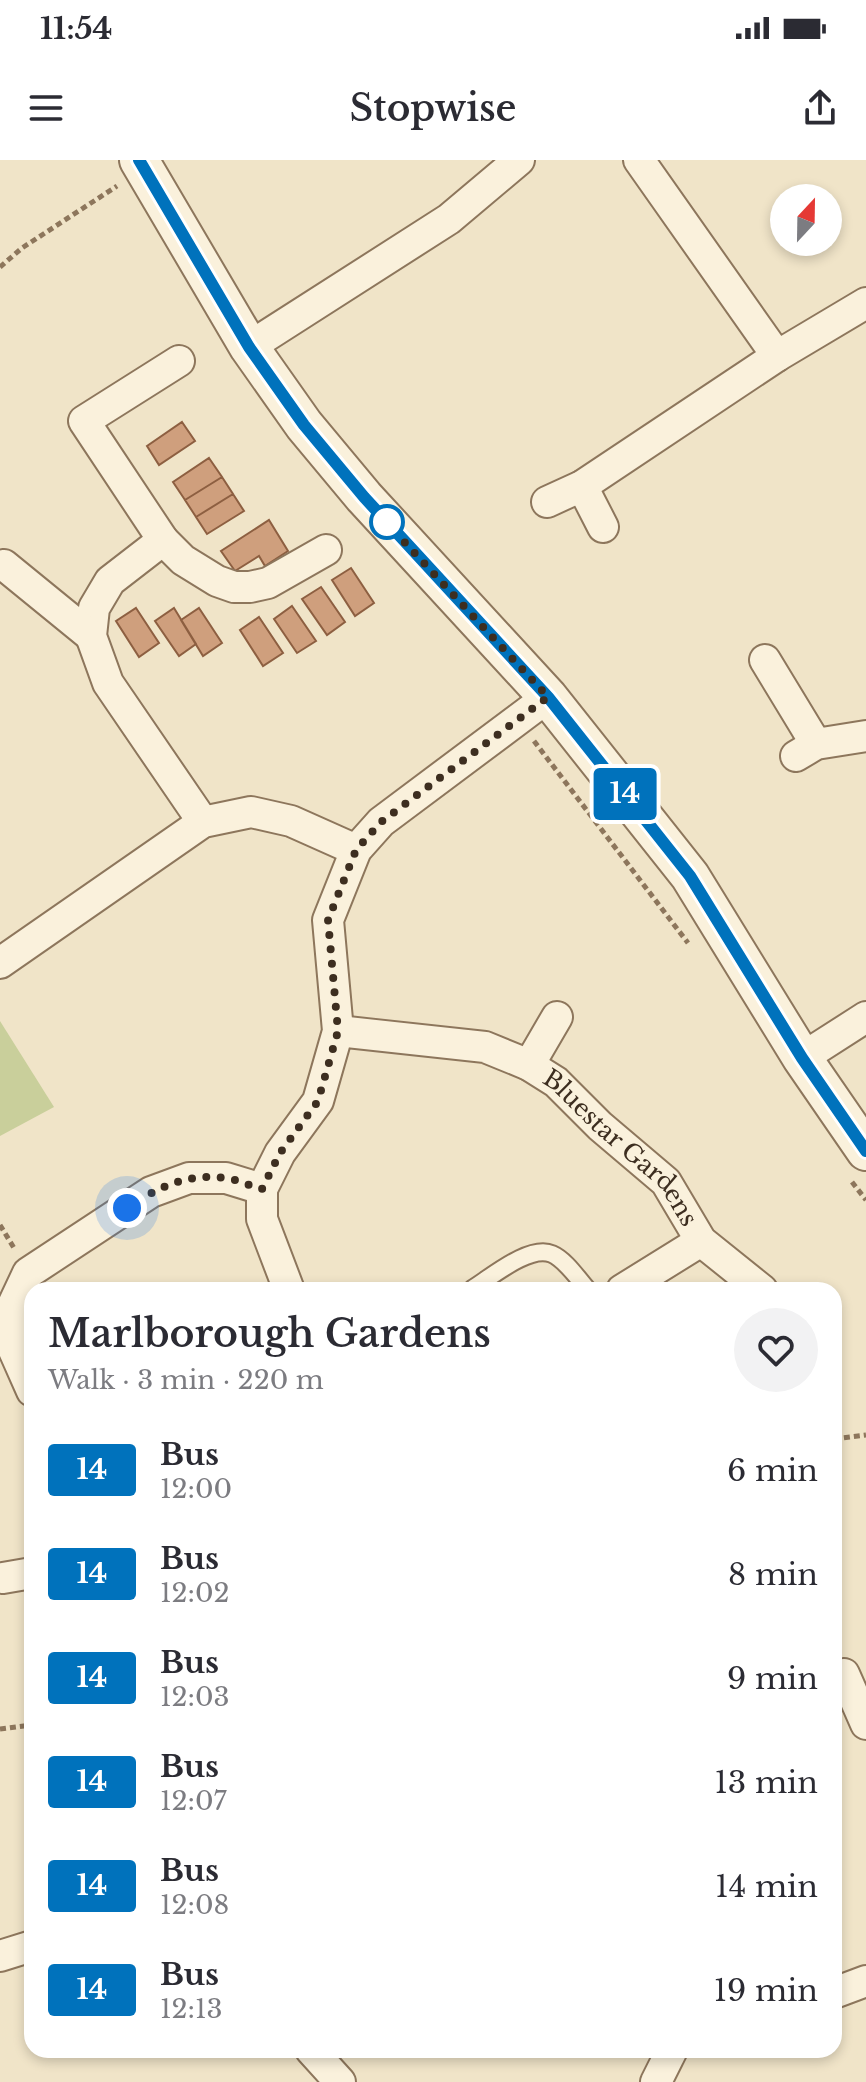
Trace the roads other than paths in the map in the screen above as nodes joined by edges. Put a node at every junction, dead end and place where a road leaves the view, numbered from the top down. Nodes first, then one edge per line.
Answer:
1 (519, 160) edge
2 (639, 160) edge
3 (142, 165) edge
4 (866, 303) edge
5 (249, 347) junction
6 (777, 356) junction
7 (179, 361) dead end
8 (582, 486) junction
9 (547, 502) dead end
10 (603, 527) dead end
11 (163, 540) junction
12 (326, 550) dead end
13 (4, 565) dead end
14 (91, 636) junction
15 (765, 660) dead end
16 (548, 697) junction
17 (866, 736) edge
18 (203, 822) junction
19 (356, 850) junction
20 (0, 963) edge
21 (557, 1017) dead end
22 (866, 1017) edge
23 (338, 1031) junction
24 (802, 1058) junction
25 (529, 1065) junction
26 (858, 1165) edge
27 (262, 1189) junction
28 (701, 1241) junction
29 (286, 1282) edge
30 (483, 1282) edge
31 (581, 1282) edge
32 (635, 1282) edge
33 (752, 1282) edge
34 (24, 1373) edge
35 (848, 1671) edge
36 (866, 1724) edge
37 (24, 1948) edge
38 (0, 1956) edge
39 (866, 1981) edge
40 (842, 1990) edge
41 (318, 2058) edge
42 (668, 2058) edge
43 (340, 2082) edge
44 (656, 2082) edge

1 - 5 street
2 - 6 street
3 - 5 street
4 - 6 street
5 - 16 street
6 - 8 street
7 - 11 street
8 - 9 street
8 - 10 street
11 - 12 street
11 - 14 street
13 - 14 street
14 - 18 street
15 - 17 street
16 - 19 street
16 - 24 street
18 - 19 street
18 - 20 street
19 - 23 street
21 - 25 street, Bluestar Gardens
22 - 24 street
23 - 25 street, Bluestar Gardens
23 - 27 street
24 - 26 street
25 - 28 street, Bluestar Gardens
27 - 29 street
27 - 34 street
28 - 32 street, Bluestar Gardens
28 - 33 street, Bluestar Gardens
30 - 31 lane
35 - 36 street
37 - 38 street
39 - 40 street
41 - 43 street
42 - 44 street

